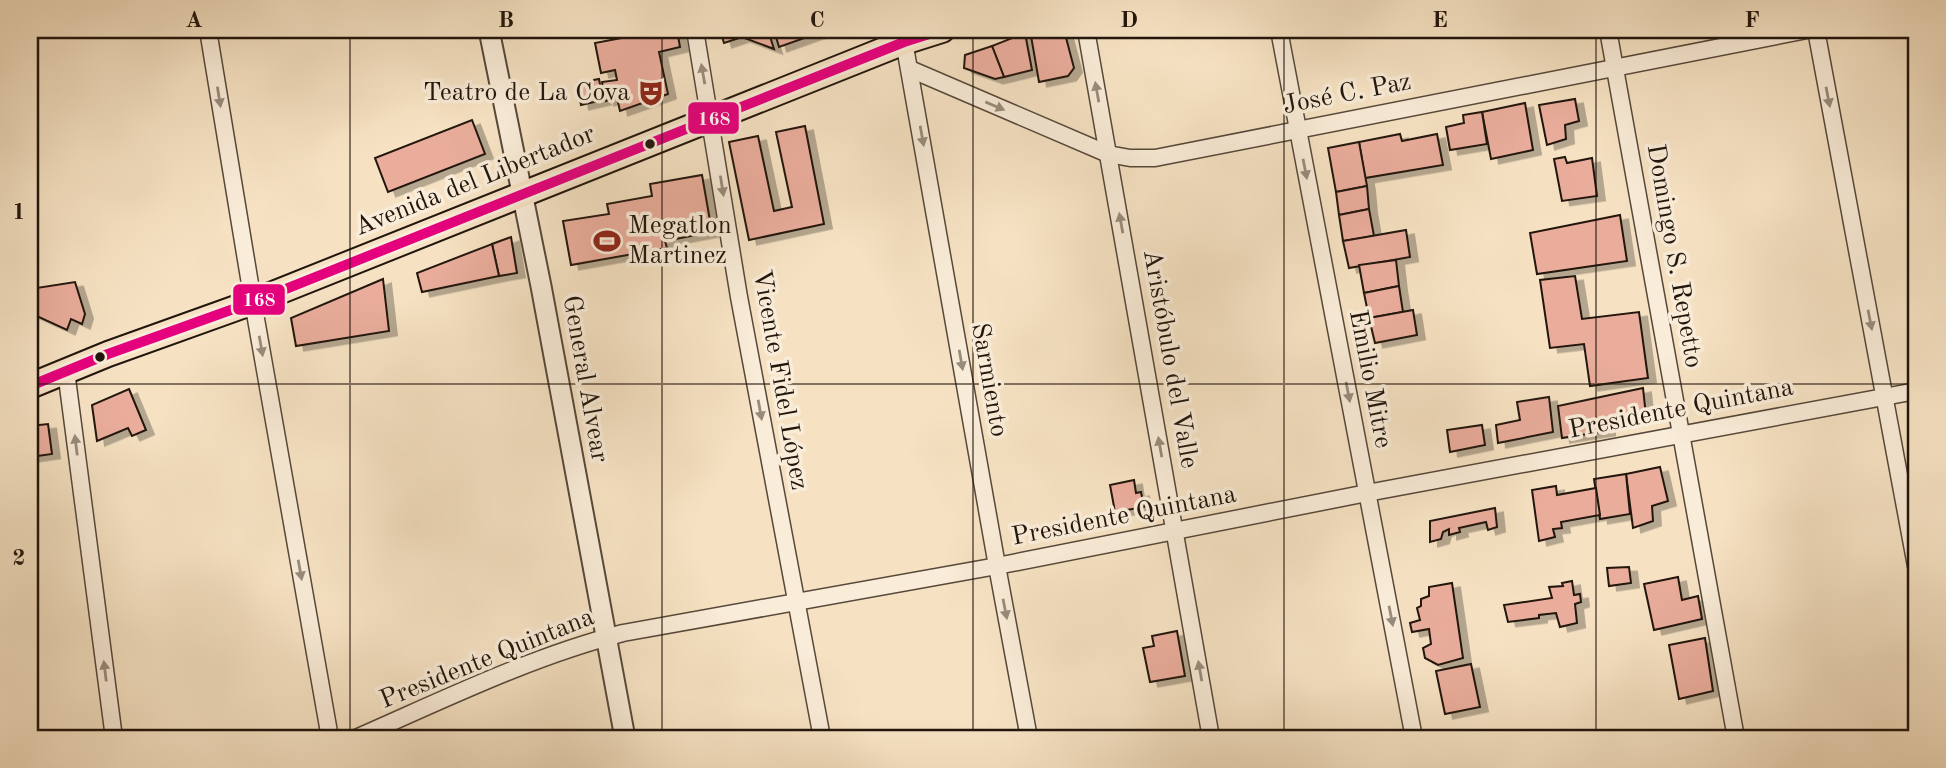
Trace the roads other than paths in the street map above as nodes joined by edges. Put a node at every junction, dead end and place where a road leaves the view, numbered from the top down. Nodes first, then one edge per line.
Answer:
1 (208, 30) edge
2 (489, 30) edge
3 (695, 30) edge
4 (942, 30) edge
5 (1086, 30) edge
6 (1279, 30) edge
7 (1608, 30) edge
8 (1807, 30) edge
9 (1816, 30) edge
10 (903, 36) edge
11 (1615, 67) junction
12 (910, 69) junction
13 (711, 119) junction
14 (1297, 129) junction
15 (1108, 154) junction
16 (522, 195) junction
17 (253, 302) junction
18 (66, 371) junction
19 (30, 386) edge
20 (1916, 391) edge
21 (1884, 396) junction
22 (1681, 434) junction
23 (1367, 493) junction
24 (1175, 530) junction
25 (997, 566) junction
26 (1916, 566) edge
27 (796, 602) junction
28 (606, 637) junction
29 (114, 738) edge
30 (330, 738) edge
31 (356, 738) edge
32 (625, 738) edge
33 (821, 738) edge
34 (1029, 738) edge
35 (1211, 738) edge
36 (1414, 738) edge
37 (1736, 738) edge

1 -> 17 street
2 - 16 street, General Alvear
13 -> 3 street, Vicente Fidel López
4 - 10 main road, Avenida del Libertador
15 -> 5 street, Aristóbulo del Valle
6 - 14 street, Emilio Mitre
7 - 11 street, Domingo S. Repetto
8 - 11 street, José C. Paz
9 -> 21 street
10 - 12 street, Sarmiento
10 - 13 main road, Avenida del Libertador
11 - 14 street, José C. Paz
11 - 22 street, Domingo S. Repetto
12 -> 15 street, José C. Paz
12 -> 25 street, Sarmiento
13 - 16 main road, Avenida del Libertador
13 -> 27 street, Vicente Fidel López
14 - 15 street, José C. Paz
14 -> 23 street, Emilio Mitre
24 -> 15 street, Aristóbulo del Valle
16 - 17 main road, Avenida del Libertador
16 - 28 street, General Alvear
17 - 18 main road, Avenida del Libertador
17 -> 30 street
18 - 19 main road, Avenida del Libertador
29 -> 18 street
20 - 21 street, Presidente Quintana
21 - 22 street, Presidente Quintana
21 - 26 street
22 - 23 street, Presidente Quintana
22 - 37 street, Domingo S. Repetto
23 - 24 street, Presidente Quintana
23 -> 36 street, Emilio Mitre
24 - 25 street, Presidente Quintana
35 -> 24 street, Aristóbulo del Valle
25 - 27 street, Presidente Quintana
25 -> 34 street, Sarmiento
27 - 28 street, Presidente Quintana
27 - 33 street, Vicente Fidel López
28 - 31 street, Presidente Quintana
28 - 32 street, General Alvear

